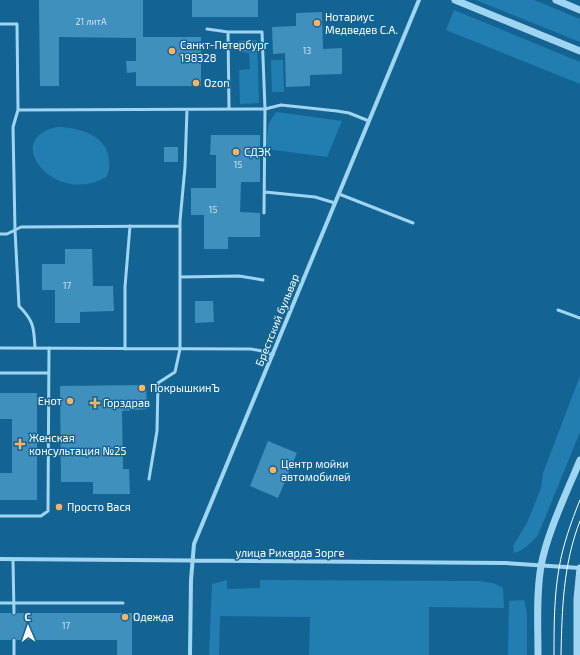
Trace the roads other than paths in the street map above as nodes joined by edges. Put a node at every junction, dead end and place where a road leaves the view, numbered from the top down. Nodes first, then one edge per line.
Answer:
1 (419, 0) edge
2 (455, 0) edge
3 (556, 0) edge
4 (580, 10) edge
5 (0, 24) edge
6 (207, 29) dead end
7 (228, 32) junction
8 (580, 51) edge
9 (230, 109) junction
10 (265, 109) junction
11 (18, 110) junction
12 (187, 110) junction
13 (369, 121) junction
14 (264, 192) junction
15 (339, 194) junction
16 (335, 203) junction
17 (264, 213) dead end
18 (413, 223) dead end
19 (130, 226) junction
20 (180, 226) junction
21 (15, 230) junction
22 (0, 234) edge
23 (180, 277) junction
24 (264, 280) dead end
25 (558, 310) dead end
26 (580, 318) edge
27 (0, 348) edge
28 (35, 348) junction
29 (49, 348) junction
30 (125, 349) junction
31 (180, 349) junction
32 (273, 355) junction
33 (0, 373) edge
34 (49, 374) junction
35 (580, 460) edge
36 (149, 479) dead end
37 (0, 516) edge
38 (0, 559) edge
39 (13, 560) junction
40 (192, 561) junction
41 (541, 565) junction
42 (580, 568) edge
43 (0, 603) edge
44 (14, 603) junction
45 (123, 603) dead end
46 (14, 613) dead end
47 (14, 640) dead end
48 (14, 655) edge
49 (190, 655) edge
50 (538, 655) edge
51 (577, 655) edge

1 - 13 street, Брестский бульвар
2 - 8 street
3 - 4 street
5 - 11 lane
6 - 7 lane
7 - 9 lane
7 - 10 lane
9 - 10 lane
9 - 12 lane
10 - 13 lane
10 - 14 lane
11 - 12 lane
11 - 21 lane
12 - 20 lane
13 - 15 street, Брестский бульвар
14 - 16 lane
14 - 17 lane
15 - 16 street, Брестский бульвар
15 - 18 lane
16 - 32 street, Брестский бульвар
19 - 20 lane
19 - 21 lane
19 - 30 lane
20 - 23 lane
21 - 22 lane
21 - 28 lane
23 - 24 lane
23 - 31 lane
25 - 26 lane
27 - 28 lane
28 - 29 lane
29 - 30 lane
29 - 34 lane
30 - 31 lane
31 - 32 lane
31 - 36 lane
32 - 40 street, Брестский бульвар
33 - 34 lane
34 - 37 lane
35 - 41 street
38 - 39 street, улица Рихарда Зорге
39 - 40 street, улица Рихарда Зорге
39 - 44 lane
40 - 41 street, улица Рихарда Зорге
40 - 49 street, Брестский бульвар
41 - 42 street, улица Рихарда Зорге
41 - 50 street
42 - 51 street
43 - 44 lane
44 - 45 lane
44 - 46 lane
47 - 48 lane

